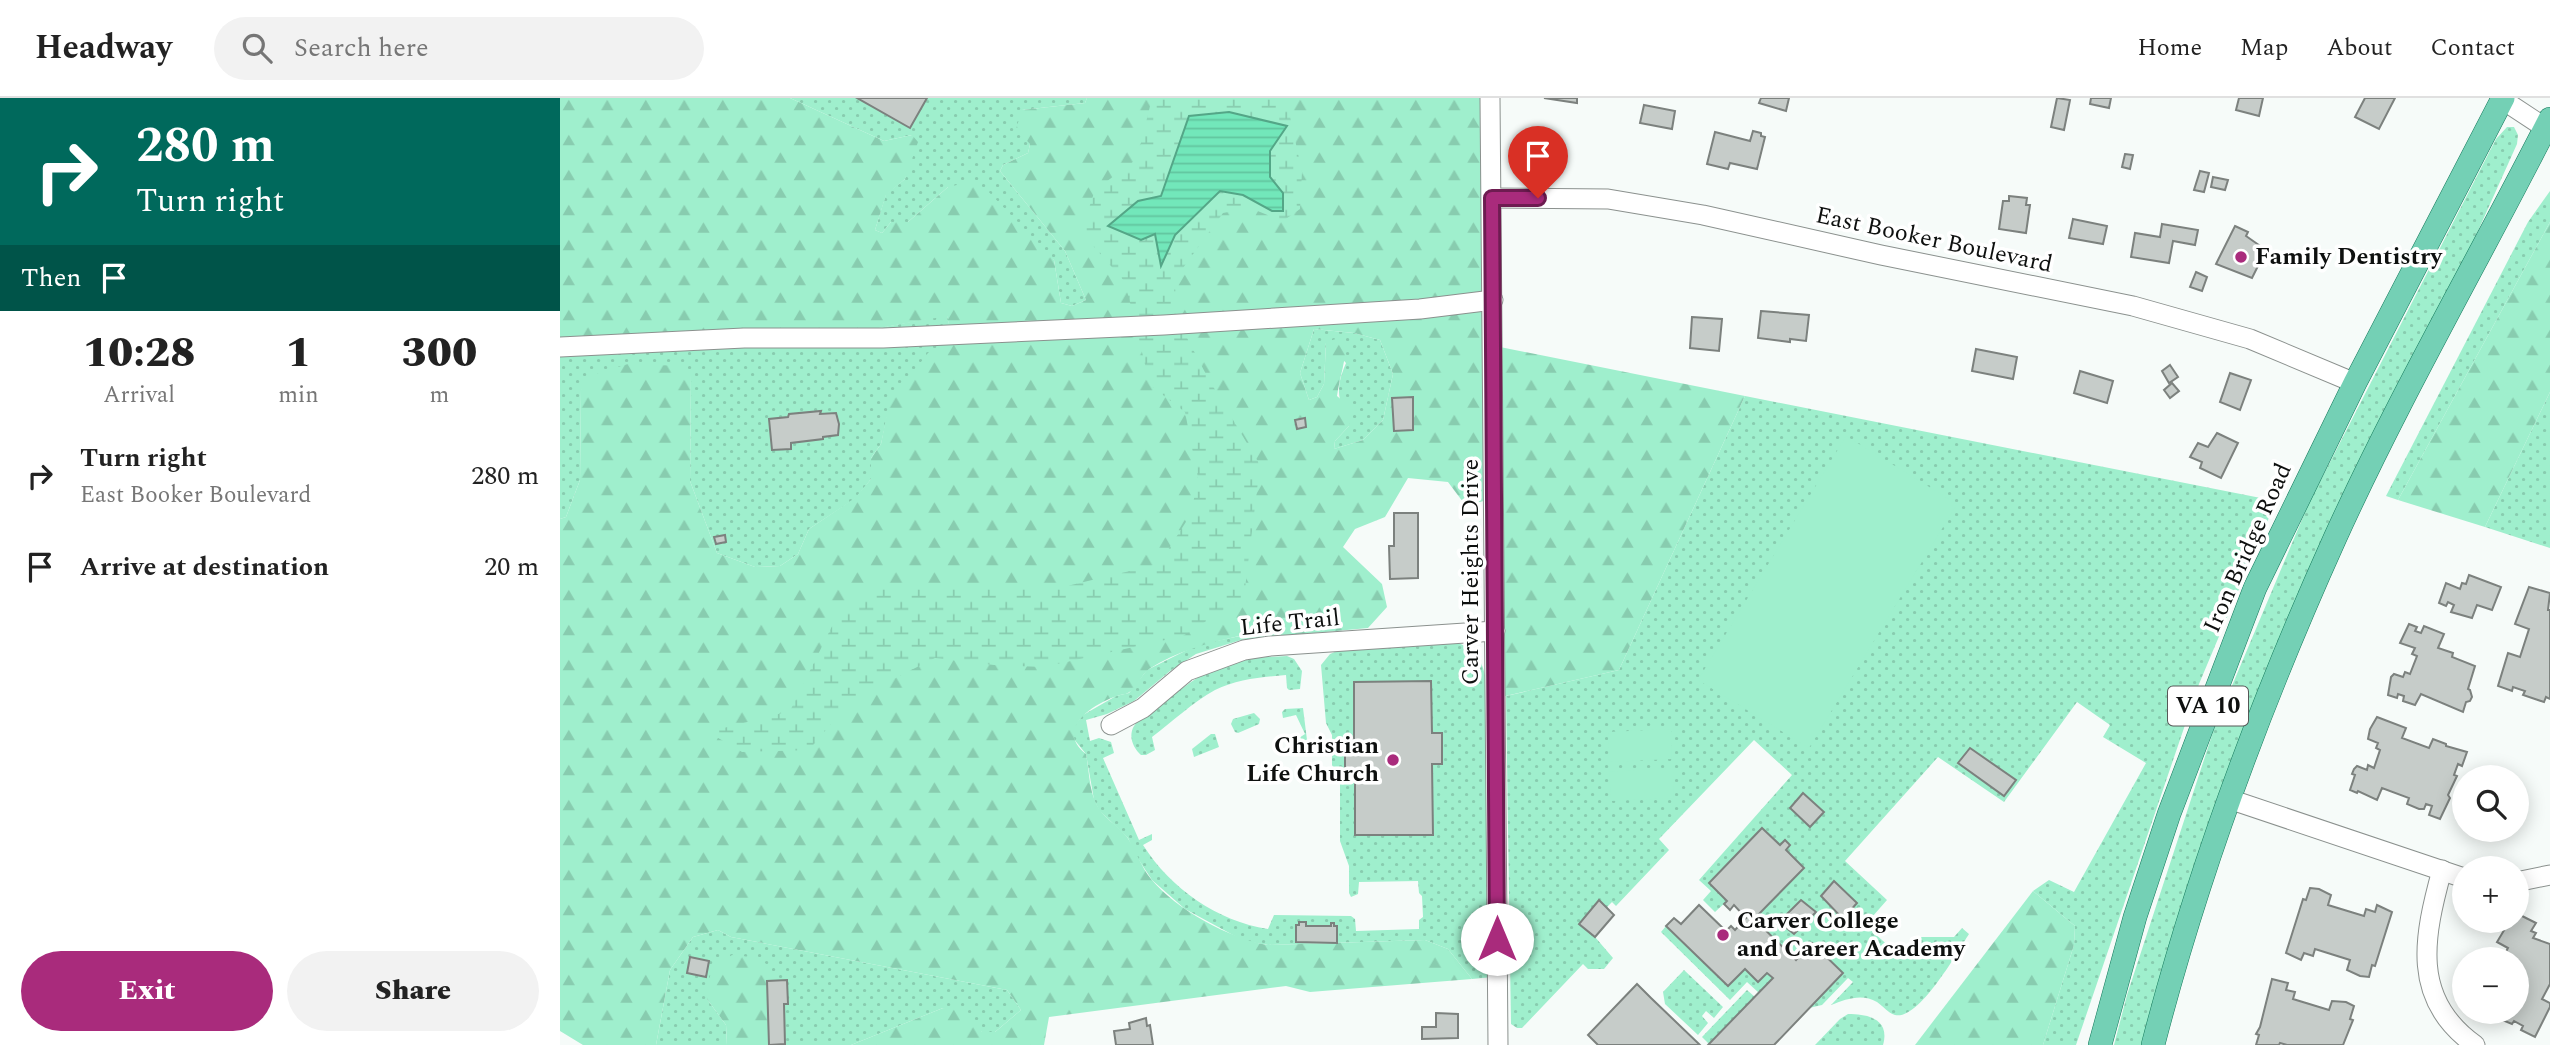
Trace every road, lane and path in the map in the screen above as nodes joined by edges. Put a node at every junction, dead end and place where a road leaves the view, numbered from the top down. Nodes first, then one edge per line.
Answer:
1 (1490, 98) edge
2 (2502, 99) edge
3 (2548, 126) edge
4 (1492, 198) junction
5 (1493, 300) junction
6 (560, 347) edge
7 (2355, 383) junction
8 (1495, 631) junction
9 (1111, 725) dead end
10 (2229, 799) junction
11 (2442, 870) junction
12 (2452, 874) edge
13 (2550, 875) edge
14 (2529, 879) edge
15 (1498, 1045) edge
16 (2100, 1045) edge
17 (2153, 1045) edge
18 (2474, 1045) edge

1 - 4 street, Carver Heights Drive
2 - 3 street
2 - 7 main road, Iron Bridge Road / VA 10
3 - 10 main road, VA 10
4 - 5 street, Carver Heights Drive
4 - 7 street, East Booker Boulevard
5 - 6 street
5 - 8 street, Carver Heights Drive
7 - 16 main road, Iron Bridge Road / VA 10
8 - 9 street, Life Trail
8 - 15 street, Carver Heights Drive
10 - 11 street
10 - 17 main road, VA 10
11 - 12 street
11 - 18 street
13 - 14 street

